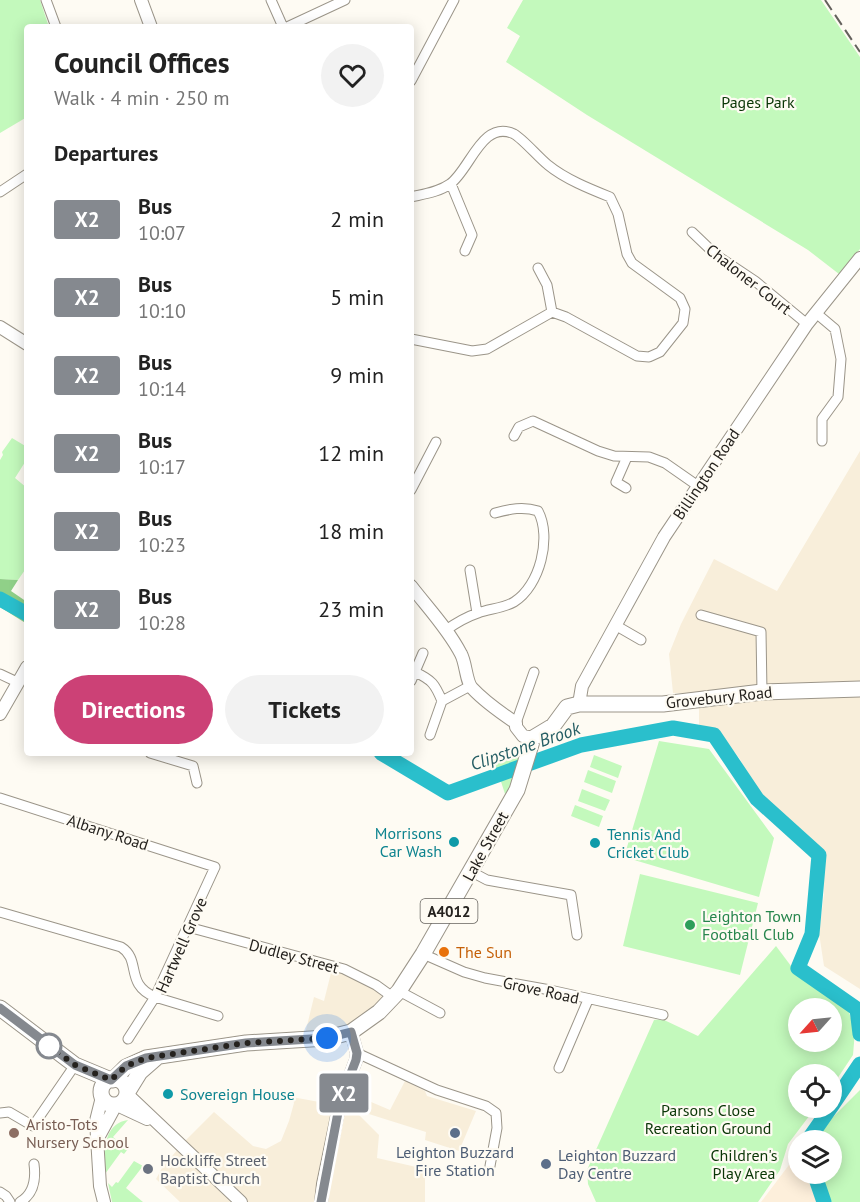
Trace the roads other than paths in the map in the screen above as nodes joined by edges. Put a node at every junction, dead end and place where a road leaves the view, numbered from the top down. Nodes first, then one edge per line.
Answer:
1 (45, 0) edge
2 (141, 0) edge
3 (272, 0) edge
4 (345, 0) edge
5 (454, 0) edge
6 (55, 24) edge
7 (150, 24) edge
8 (284, 24) edge
9 (292, 24) edge
10 (414, 75) edge
11 (24, 176) edge
12 (451, 184) junction
13 (0, 192) edge
14 (414, 196) edge
15 (692, 232) dead end
16 (465, 251) dead end
17 (860, 258) edge
18 (538, 268) dead end
19 (552, 312) junction
20 (816, 313) junction
21 (807, 324) junction
22 (0, 327) edge
23 (414, 340) edge
24 (24, 342) edge
25 (514, 436) dead end
26 (822, 441) dead end
27 (436, 442) dead end
28 (627, 457) junction
29 (414, 484) edge
30 (698, 486) junction
31 (626, 488) dead end
32 (495, 513) dead end
33 (470, 570) dead end
34 (414, 590) edge
35 (477, 613) junction
36 (700, 615) dead end
37 (615, 625) junction
38 (446, 630) junction
39 (641, 640) dead end
40 (423, 652) dead end
41 (24, 672) edge
42 (534, 672) dead end
43 (0, 674) edge
44 (414, 674) edge
45 (414, 677) edge
46 (17, 682) junction
47 (470, 686) junction
48 (860, 689) edge
49 (762, 692) junction
50 (442, 701) junction
51 (579, 704) junction
52 (0, 714) edge
53 (516, 723) junction
54 (430, 735) dead end
55 (532, 743) junction
56 (160, 756) edge
57 (197, 783) dead end
58 (0, 798) edge
59 (215, 867) joint
60 (470, 871) junction
61 (569, 884) dead end
62 (571, 895) junction
63 (0, 912) edge
64 (188, 927) junction
65 (577, 935) dead end
66 (423, 954) junction
67 (396, 994) junction
68 (155, 997) junction
69 (588, 1000) junction
70 (0, 1008) edge
71 (440, 1013) dead end
72 (663, 1015) dead end
73 (218, 1016) dead end
74 (351, 1032) junction
75 (128, 1040) dead end
76 (357, 1053) junction
77 (156, 1058) junction
78 (75, 1065) junction
79 (559, 1068) dead end
80 (112, 1080) junction
81 (101, 1096) junction
82 (122, 1099) junction
83 (0, 1113) edge
84 (98, 1139) junction
85 (34, 1164) dead end
86 (490, 1166) dead end
87 (0, 1192) edge
88 (321, 1201) edge
89 (10, 1202) edge
90 (20, 1202) edge
91 (104, 1202) edge
92 (241, 1202) edge

1 - 6 street
2 - 7 street
3 - 8 street
4 - 9 street
5 - 10 street
11 - 13 street
12 - 14 street
12 - 16 street
12 - 19 street
15 - 21 street, Chaloner Court
17 - 20 street, Billington Road
18 - 19 street
19 - 23 street
20 - 21 street, Billington Road
20 - 26 street
21 - 30 street, Billington Road
22 - 24 street
25 - 28 street
27 - 29 street
28 - 30 street
28 - 31 street
30 - 37 street, Billington Road
32 - 35 street
33 - 35 street
34 - 38 street
35 - 38 street
36 - 49 street
37 - 39 street
37 - 51 street, Billington Road
38 - 47 street
40 - 44 street
41 - 46 street
42 - 53 street
43 - 46 street
45 - 50 street
46 - 52 street
47 - 50 street
47 - 53 street
48 - 49 main road, Grovebury Road
49 - 51 main road, Grovebury Road
50 - 54 street
51 - 55 main road
53 - 55 street
55 - 60 main road, Lake Street / A4012
56 - 57 street
58 - 59 street, Albany Road
59 - 64 street, Hartwell Grove
60 - 62 street
60 - 66 main road, Lake Street / A4012
61 - 62 street
62 - 65 street
63 - 68 street
64 - 67 street, Dudley Street
64 - 68 street, Hartwell Grove
66 - 67 main road, Lake Street / A4012
66 - 69 street, Grove Road
67 - 71 street, Dudley Street
67 - 74 main road, Lake Street / A4012
68 - 73 street, Hartwell Grove
68 - 75 street
69 - 72 street, Grove Road
69 - 79 street
70 - 78 main road
74 - 76 street
74 - 77 main road, A4012
76 - 86 street
76 - 88 street
77 - 80 main road, A4012
77 - 82 main road
78 - 80 main road
78 - 81 main road
78 - 83 street
80 - 81 main road
80 - 82 main road
81 - 82 main road
81 - 84 street
82 - 84 street
82 - 92 street
84 - 91 street
85 - 90 street
87 - 89 street

